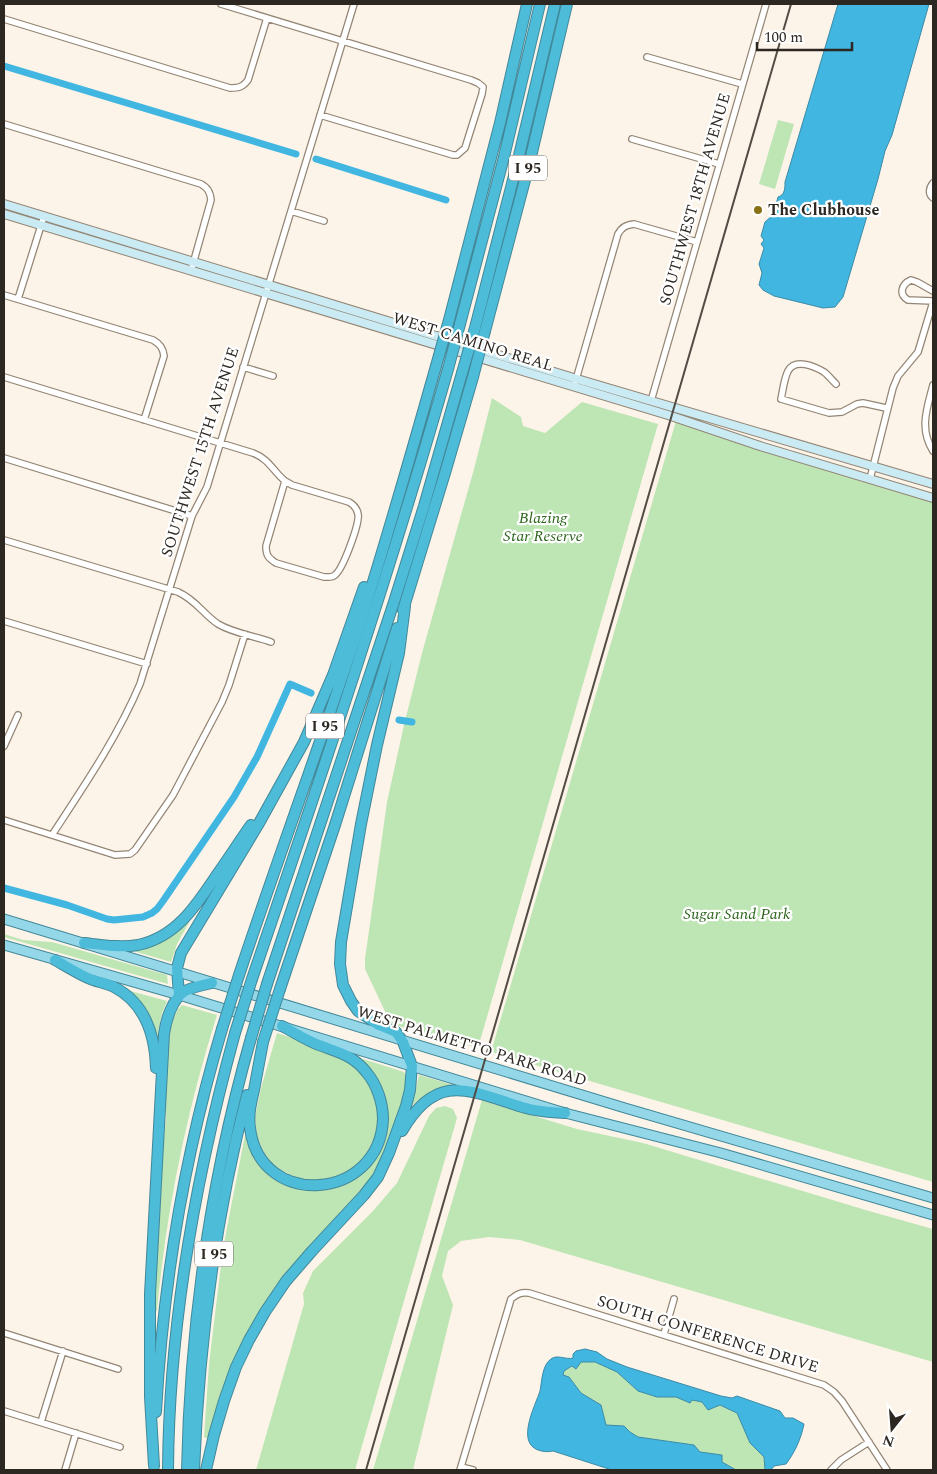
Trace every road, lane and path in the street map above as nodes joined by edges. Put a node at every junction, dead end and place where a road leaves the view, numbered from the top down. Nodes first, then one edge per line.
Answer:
1 (221, 4) edge
2 (354, 4) edge
3 (527, 4) edge
4 (540, 4) edge
5 (555, 4) edge
6 (567, 4) edge
7 (765, 4) edge
8 (267, 18) junction
9 (4, 19) edge
10 (343, 41) junction
11 (647, 56) dead end
12 (742, 84) junction
13 (320, 115) junction
14 (4, 124) edge
15 (632, 139) dead end
16 (719, 164) junction
17 (933, 183) edge
18 (933, 198) edge
19 (4, 204) edge
20 (291, 211) junction
21 (4, 214) edge
22 (44, 216) junction
23 (324, 221) dead end
24 (41, 225) junction
25 (697, 242) junction
26 (193, 262) junction
27 (190, 271) junction
28 (269, 285) junction
29 (933, 291) edge
30 (266, 294) junction
31 (4, 295) edge
32 (18, 299) junction
33 (933, 301) edge
34 (243, 368) junction
35 (273, 376) dead end
36 (4, 377) edge
37 (576, 379) junction
38 (836, 384) dead end
39 (933, 385) edge
40 (574, 387) junction
41 (651, 401) junction
42 (886, 408) junction
43 (144, 420) junction
44 (220, 443) junction
45 (933, 451) edge
46 (4, 458) edge
47 (874, 466) junction
48 (404, 476) junction
49 (870, 479) junction
50 (285, 481) junction
51 (933, 484) edge
52 (933, 498) edge
53 (192, 516) junction
54 (4, 540) edge
55 (169, 590) junction
56 (405, 606) junction
57 (4, 621) edge
58 (245, 634) junction
59 (271, 642) dead end
60 (147, 664) junction
61 (18, 716) dead end
62 (4, 746) edge
63 (272, 800) junction
64 (4, 820) edge
65 (52, 835) junction
66 (4, 919) edge
67 (84, 943) junction
68 (4, 945) edge
69 (55, 960) junction
70 (176, 972) junction
71 (212, 983) junction
72 (180, 995) junction
73 (282, 1026) junction
74 (229, 1031) junction
75 (263, 1042) junction
76 (403, 1042) junction
77 (247, 1053) junction
78 (412, 1066) junction
79 (565, 1113) junction
80 (238, 1132) junction
81 (159, 1147) junction
82 (389, 1153) junction
83 (844, 1171) junction
84 (839, 1188) junction
85 (933, 1198) edge
86 (933, 1215) edge
87 (674, 1299) dead end
88 (4, 1333) edge
89 (664, 1334) junction
90 (63, 1351) junction
91 (118, 1369) dead end
92 (4, 1411) edge
93 (41, 1422) junction
94 (76, 1433) junction
95 (869, 1442) junction
96 (120, 1447) dead end
97 (154, 1468) edge
98 (461, 1468) edge
99 (65, 1470) edge
100 (168, 1470) edge
101 (187, 1470) edge
102 (194, 1470) edge
103 (206, 1470) edge
104 (473, 1470) edge
105 (830, 1470) edge
106 (887, 1470) edge

1 - 8 street
2 - 10 street, SOUTHWEST 15TH AVENUE
3 - 48 highway, I 95, bridge
4 - 74 highway, bridge
5 - 77 highway, bridge
6 - 56 highway, I 95, bridge
7 - 12 street, SOUTHWEST 18TH AVENUE
8 - 9 street
8 - 10 street
10 - 13 street, SOUTHWEST 15TH AVENUE
10 - 13 street
11 - 12 street
12 - 16 street, SOUTHWEST 18TH AVENUE
13 - 20 street, SOUTHWEST 15TH AVENUE
14 - 26 street
15 - 16 street
16 - 25 street, SOUTHWEST 18TH AVENUE
17 - 18 street
19 - 22 street, WEST CAMINO REAL
20 - 23 street
20 - 28 street, SOUTHWEST 15TH AVENUE
21 - 24 street, WEST CAMINO REAL
22 - 24 street
22 - 26 street, WEST CAMINO REAL
24 - 27 street, WEST CAMINO REAL
24 - 32 street
25 - 37 street
25 - 41 street, SOUTHWEST 18TH AVENUE
26 - 27 street
26 - 28 street, WEST CAMINO REAL
27 - 30 street, WEST CAMINO REAL
28 - 30 street, SOUTHWEST 15TH AVENUE
28 - 37 street, WEST CAMINO REAL
29 - 33 street
30 - 34 street, SOUTHWEST 15TH AVENUE
30 - 40 street, WEST CAMINO REAL
31 - 32 street
32 - 43 street
33 - 42 street
34 - 35 street
34 - 44 street, SOUTHWEST 15TH AVENUE
36 - 43 street
37 - 40 street
37 - 41 street, WEST CAMINO REAL
38 - 42 street
39 - 45 street
40 - 49 street, WEST CAMINO REAL
41 - 47 street, WEST CAMINO REAL
42 - 47 street
43 - 44 street
44 - 50 street
44 - 53 street, SOUTHWEST 15TH AVENUE
46 - 53 street
47 - 49 street
47 - 51 street, WEST CAMINO REAL
48 - 63 highway
48 - 74 highway, I 95, bridge
49 - 52 street, WEST CAMINO REAL
50 - 50 street
53 - 55 street, SOUTHWEST 15TH AVENUE
54 - 55 street
55 - 58 street
55 - 60 street, SOUTHWEST 15TH AVENUE
56 - 75 highway, I 95, bridge
56 - 76 highway
57 - 60 street
58 - 59 street
58 - 65 street
60 - 65 street, SOUTHWEST 15TH AVENUE
61 - 62 street
63 - 67 highway
63 - 70 highway
64 - 65 street
66 - 67 main road, WEST PALMETTO PARK ROAD
67 - 70 main road, WEST PALMETTO PARK ROAD
68 - 69 main road
69 - 72 main road
69 - 81 highway
70 - 71 main road, WEST PALMETTO PARK ROAD
70 - 72 highway
71 - 72 highway
71 - 76 main road, WEST PALMETTO PARK ROAD
72 - 73 main road
72 - 81 highway
73 - 75 highway
73 - 78 main road
74 - 97 highway, I 95
74 - 100 highway
75 - 80 highway, I 95
76 - 78 highway
76 - 83 main road, WEST PALMETTO PARK ROAD
77 - 80 highway
77 - 101 highway
78 - 79 main road
78 - 82 highway
79 - 82 highway
79 - 84 main road
80 - 102 highway, I 95
81 - 97 highway
82 - 103 highway
83 - 84 main road
83 - 85 main road, WEST PALMETTO PARK ROAD
84 - 86 main road
87 - 89 street
88 - 90 street
89 - 95 street, SOUTH CONFERENCE DRIVE
89 - 98 street, SOUTH CONFERENCE DRIVE
90 - 91 street
90 - 93 street
92 - 93 street
93 - 94 street
94 - 96 street
94 - 99 street
95 - 105 street
95 - 106 street, SOUTH CONFERENCE DRIVE
98 - 104 street

